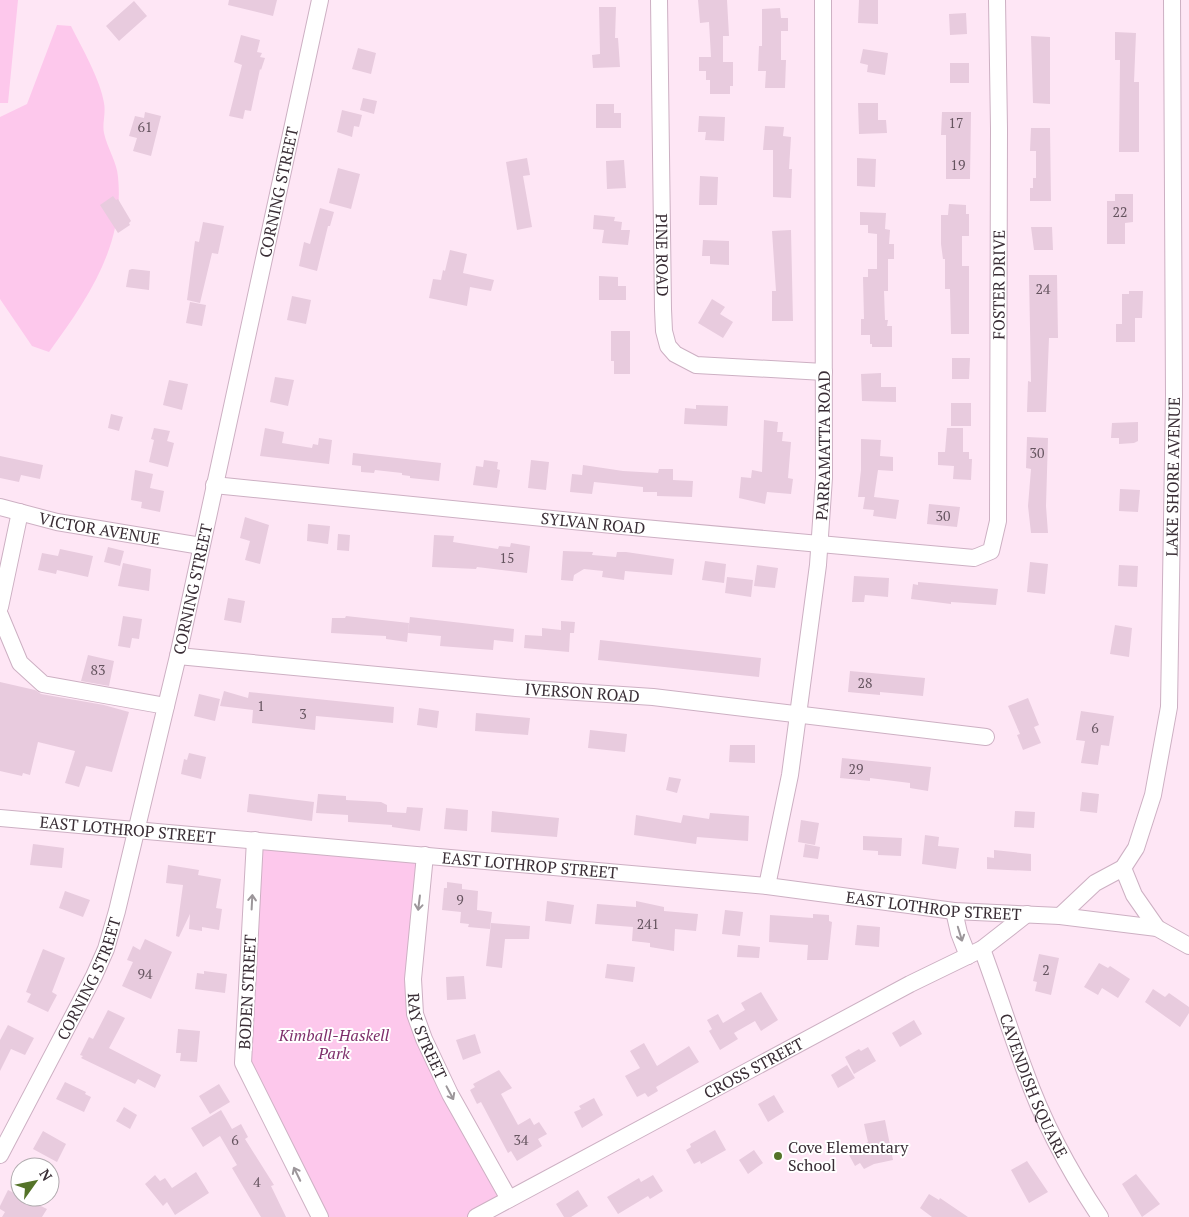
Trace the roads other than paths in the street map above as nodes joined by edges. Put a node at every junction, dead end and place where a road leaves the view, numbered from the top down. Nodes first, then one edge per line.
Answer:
1 (320, 0) edge
2 (659, 0) edge
3 (823, 0) edge
4 (997, 0) edge
5 (1172, 0) edge
6 (824, 372) junction
7 (214, 485) junction
8 (0, 507) edge
9 (20, 512) junction
10 (820, 543) junction
11 (201, 546) junction
12 (974, 558) joint
13 (0, 607) edge
14 (0, 615) edge
15 (178, 656) junction
16 (166, 706) junction
17 (798, 715) junction
18 (986, 737) dead end
19 (0, 818) edge
20 (136, 829) junction
21 (255, 840) junction
22 (425, 855) junction
23 (1123, 868) junction
24 (767, 886) junction
25 (954, 911) junction
26 (1028, 914) junction
27 (1060, 916) junction
28 (1157, 928) junction
29 (1189, 946) edge
30 (975, 952) junction
31 (0, 1155) edge
32 (510, 1199) junction
33 (320, 1217) edge
34 (476, 1217) edge
35 (1100, 1217) edge

1 - 7 street, CORNING STREET
2 - 6 street, PINE ROAD
3 - 6 street, PARRAMATTA ROAD
4 - 12 street, FOSTER DRIVE
5 - 23 street, LAKE SHORE AVENUE
6 - 10 street, PARRAMATTA ROAD
7 - 10 street, SYLVAN ROAD
7 - 11 street, CORNING STREET
8 - 9 street, VICTOR AVENUE
9 - 11 street, VICTOR AVENUE
9 - 13 street
10 - 12 street, SYLVAN ROAD
10 - 17 street, PARRAMATTA ROAD
11 - 15 street, CORNING STREET
14 - 16 street
15 - 16 street, CORNING STREET
15 - 17 street, IVERSON ROAD
16 - 20 street, CORNING STREET
17 - 18 street, IVERSON ROAD
17 - 24 street, PARRAMATTA ROAD
19 - 20 street, EAST LOTHROP STREET
20 - 21 street, EAST LOTHROP STREET
20 - 31 street, CORNING STREET
21 - 22 street, EAST LOTHROP STREET
33 -> 21 street, BODEN STREET
22 - 24 street, EAST LOTHROP STREET
22 -> 32 street, RAY STREET
23 - 27 street, LAKE SHORE AVENUE
23 - 28 street
24 - 25 street, EAST LOTHROP STREET
25 - 26 street, EAST LOTHROP STREET
25 -> 30 street, CAVENDISH SQUARE
26 - 27 street, EAST LOTHROP STREET
26 - 30 street, CROSS STREET
27 - 28 street, EAST LOTHROP STREET
28 - 29 street
30 - 32 street, CROSS STREET
30 - 35 street, CAVENDISH SQUARE
32 - 34 street, CROSS STREET

